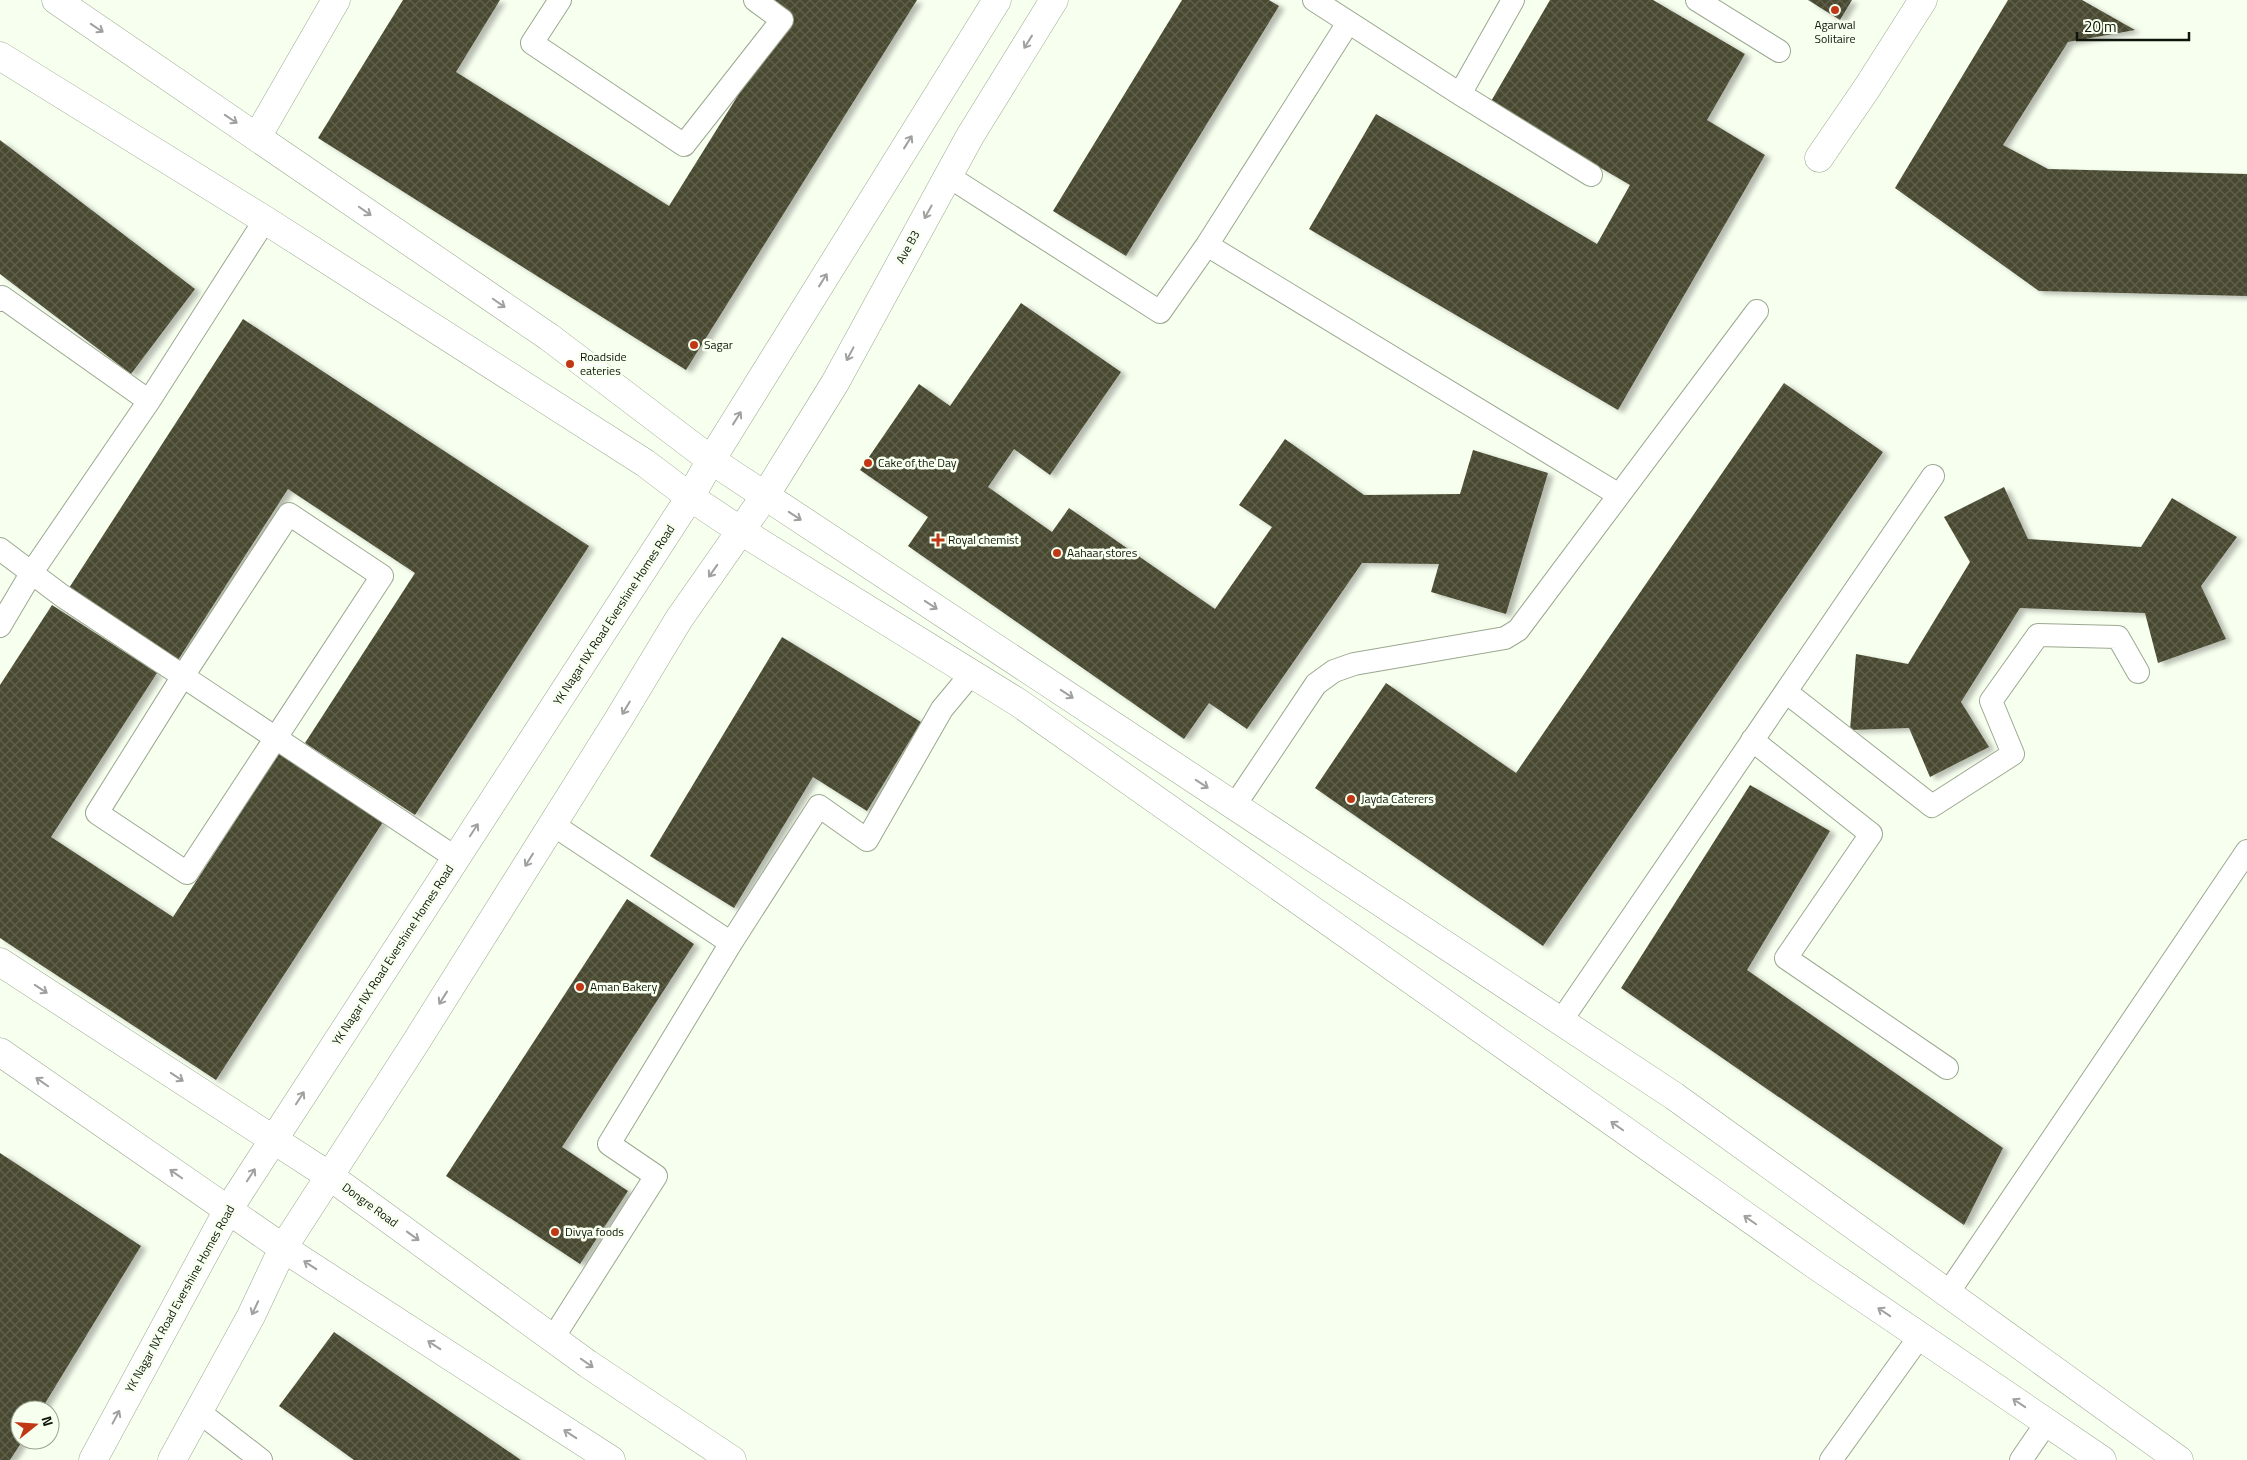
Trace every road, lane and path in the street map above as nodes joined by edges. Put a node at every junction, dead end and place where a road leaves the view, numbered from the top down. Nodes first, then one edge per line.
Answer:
1 (56, 0) edge
2 (336, 0) edge
3 (560, 0) edge
4 (755, 0) edge
5 (997, 0) edge
6 (1054, 0) edge
7 (1314, 0) edge
8 (1513, 0) edge
9 (1697, 0) edge
10 (1923, 0) edge
11 (1348, 23) junction
12 (1779, 51) dead end
13 (0, 56) edge
14 (1460, 94) junction
15 (257, 137) junction
16 (1819, 158) dead end
17 (1591, 175) dead end
18 (948, 176) junction
19 (265, 220) junction
20 (1207, 245) junction
21 (0, 300) edge
22 (1757, 311) dead end
23 (149, 401) junction
24 (711, 460) junction
25 (1933, 476) dead end
26 (1619, 495) junction
27 (765, 496) junction
28 (690, 498) junction
29 (741, 531) junction
30 (0, 549) edge
31 (32, 572) junction
32 (0, 626) edge
33 (2138, 672) dead end
34 (972, 673) junction
35 (183, 676) junction
36 (1786, 692) junction
37 (277, 737) junction
38 (1752, 740) junction
39 (1235, 805) junction
40 (552, 824) junction
41 (2247, 851) edge
42 (456, 858) junction
43 (731, 943) junction
44 (0, 962) edge
45 (1560, 1021) junction
46 (0, 1052) edge
47 (1948, 1068) dead end
48 (274, 1139) junction
49 (328, 1175) junction
50 (228, 1210) junction
51 (282, 1248) junction
52 (1948, 1293) junction
53 (1920, 1336) junction
54 (553, 1338) junction
55 (198, 1411) junction
56 (2047, 1422) junction
57 (93, 1460) edge
58 (172, 1460) edge
59 (262, 1460) edge
60 (611, 1460) edge
61 (732, 1460) edge
62 (1831, 1460) edge
63 (2020, 1460) edge
64 (2102, 1460) edge
65 (2180, 1460) edge

1 -> 15 street
2 - 15 street
3 - 4 lane
24 -> 5 street
6 -> 18 street, Ave B3
7 - 11 lane
8 - 14 lane
9 - 12 lane
10 - 16 street
11 - 14 lane
11 - 20 lane
13 - 19 street
14 - 17 lane
15 -> 24 street
18 - 20 lane
18 -> 27 street, Ave B3
19 - 23 lane
19 - 28 street
20 - 26 lane
21 - 23 lane
22 - 26 lane
23 - 31 lane
24 - 27 street
24 - 28 street, YK Nagar NX Road Evershine Homes Road
25 - 36 lane
26 - 39 lane
27 - 29 street
27 -> 39 street
28 - 29 street
42 -> 28 street, YK Nagar NX Road Evershine Homes Road
29 - 34 street
29 -> 40 street
30 - 31 lane
31 - 32 lane
31 - 35 lane
33 - 36 lane
34 - 43 lane
53 -> 34 street
35 - 37 lane
35 - 37 lane
35 - 37 lane
36 - 38 lane
37 - 42 lane
38 - 45 lane
38 - 47 lane
39 - 45 street
40 - 43 lane
40 -> 49 street
41 - 52 lane
48 -> 42 street, YK Nagar NX Road Evershine Homes Road
43 - 54 lane
44 -> 48 street, Dongre Road
45 - 52 street
50 -> 46 street
48 - 49 street, Dongre Road
50 -> 48 street, YK Nagar NX Road Evershine Homes Road
49 - 51 street
49 -> 54 street, Dongre Road
50 - 51 street
57 -> 50 street, YK Nagar NX Road Evershine Homes Road
51 -> 55 street
60 -> 51 street
52 - 65 street
56 -> 53 street
53 - 62 lane
54 -> 61 street, Dongre Road
55 - 58 street
55 - 59 lane
56 - 63 lane
56 - 64 street

